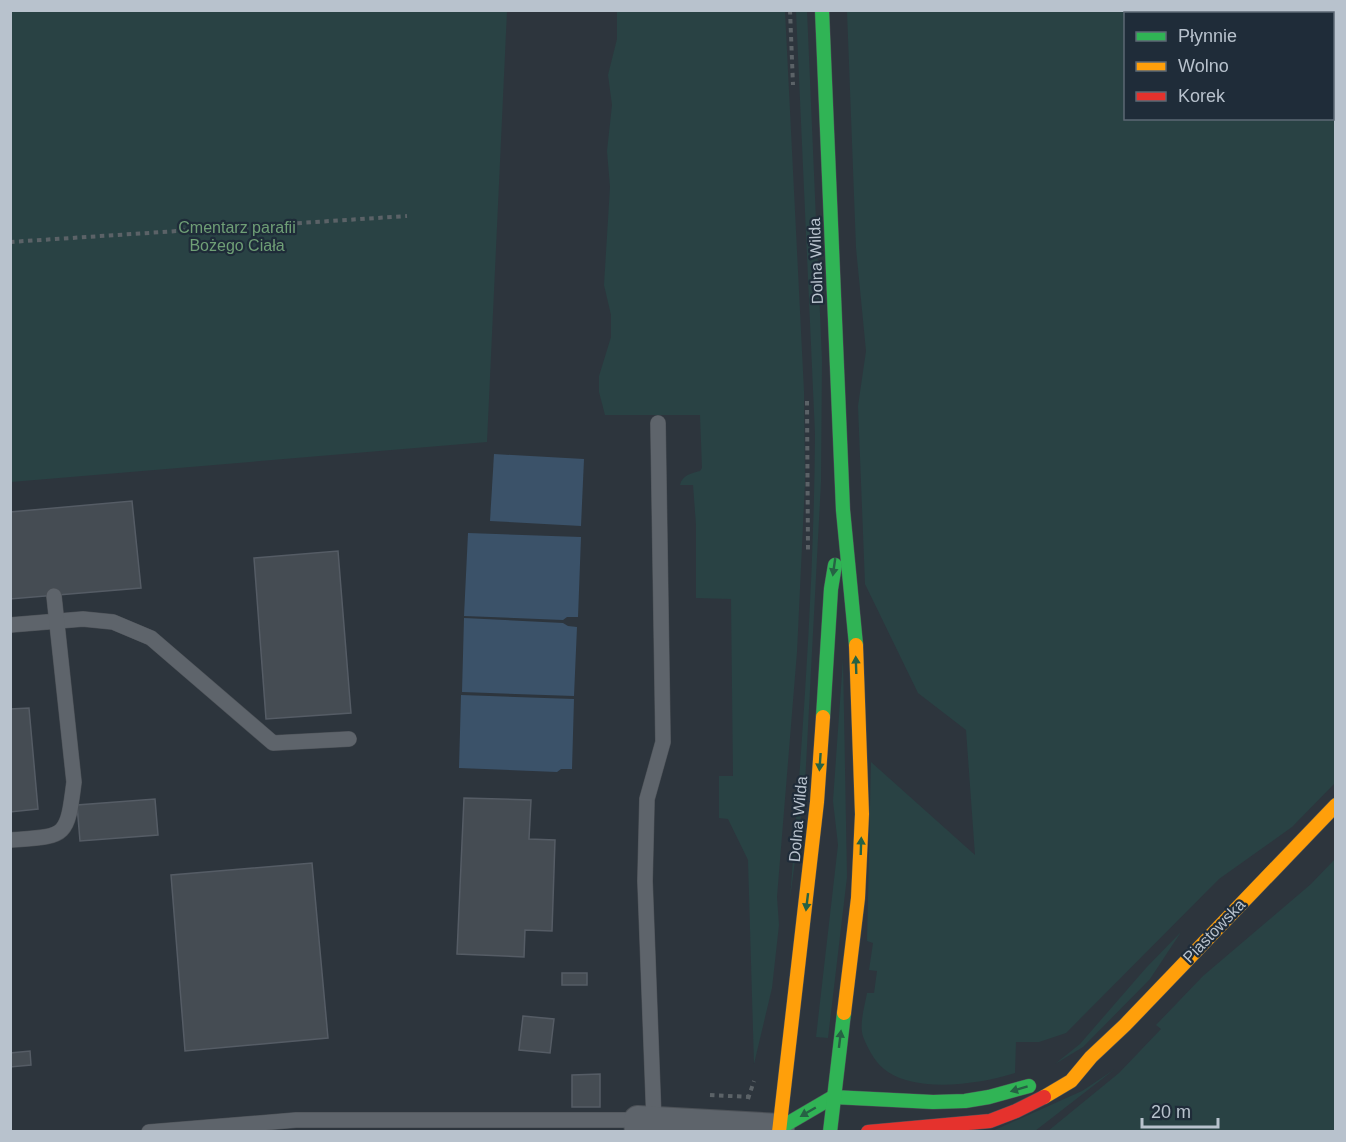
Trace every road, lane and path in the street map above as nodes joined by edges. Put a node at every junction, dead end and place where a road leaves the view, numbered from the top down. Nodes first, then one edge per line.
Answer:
1 (790, 10) edge
2 (822, 10) edge
3 (794, 93) dead end
4 (407, 216) dead end
5 (10, 242) edge
6 (807, 397) dead end
7 (658, 423) dead end
8 (843, 510) junction
9 (807, 560) dead end
10 (54, 596) dead end
11 (56, 620) junction
12 (10, 625) edge
13 (349, 739) dead end
14 (1335, 805) edge
15 (10, 840) edge
16 (1091, 1057) junction
17 (1060, 1072) dead end
18 (756, 1073) dead end
19 (1039, 1082) dead end
20 (749, 1096) dead end
21 (833, 1097) junction
22 (644, 1124) edge
23 (282, 1126) edge
24 (423, 1126) edge
25 (786, 1130) edge
26 (149, 1131) edge
27 (830, 1131) edge
28 (868, 1131) edge

1 - 3 path
2 - 8 main road, Dolna Wilda
4 - 5 path
6 - 9 path
7 - 22 lane
21 -> 8 main road, Dolna Wilda
8 -> 25 main road, Dolna Wilda
10 - 11 lane
11 - 12 lane
11 - 13 lane
11 - 15 lane
14 - 16 main road, Piastowska
16 - 17 main road, Piastowska
16 - 28 main road, Piastowska
18 - 20 path
19 -> 21 main road
21 -> 25 main road
21 - 27 main road, Dolna Wilda
22 - 24 lane
22 - 25 street
23 - 24 lane
23 - 26 lane

